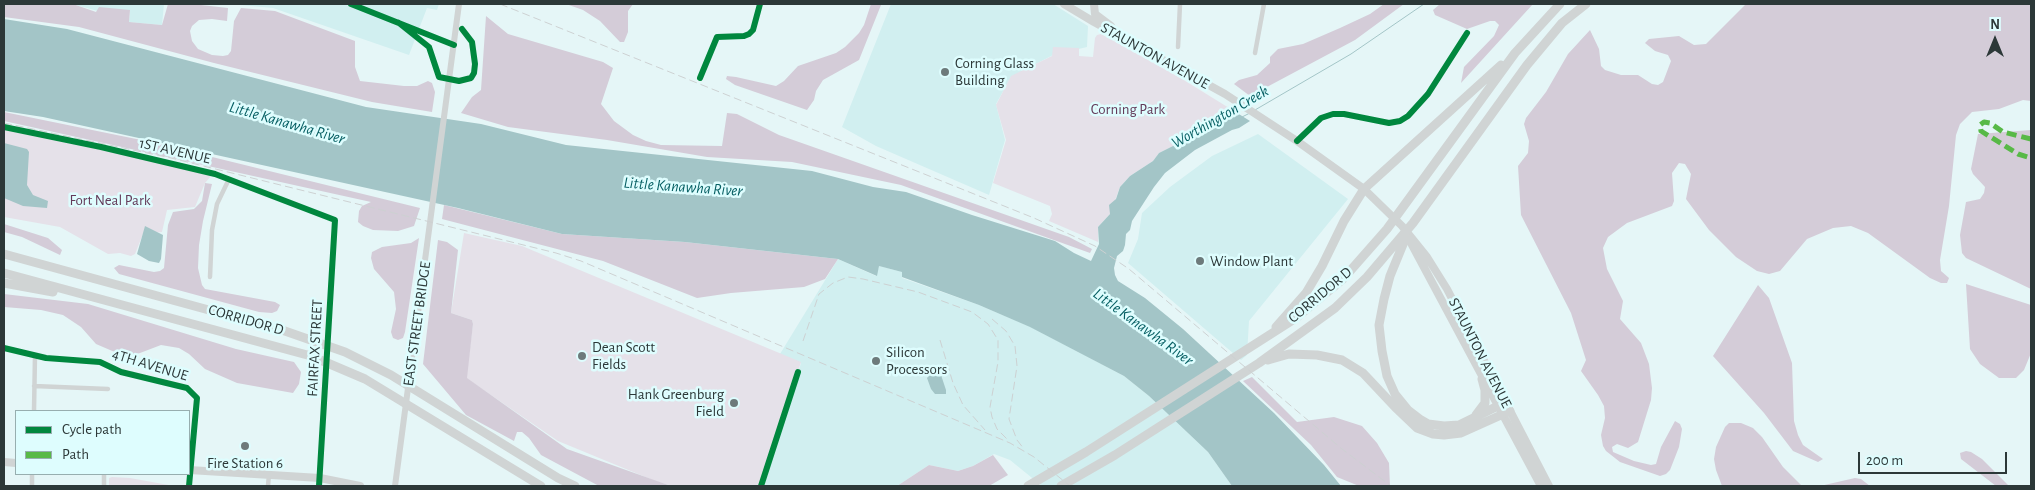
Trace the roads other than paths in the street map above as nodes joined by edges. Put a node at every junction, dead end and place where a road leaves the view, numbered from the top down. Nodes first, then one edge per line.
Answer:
1 (351, 4) edge
2 (459, 4) edge
3 (760, 4) edge
4 (1064, 4) edge
5 (1180, 4) edge
6 (1264, 4) edge
7 (1560, 4) edge
8 (1586, 4) edge
9 (1093, 5) edge
10 (1085, 17) junction
11 (1468, 32) dead end
12 (454, 45) junction
13 (1178, 47) dead end
14 (1141, 48) junction
15 (1255, 53) dead end
16 (1515, 54) junction
17 (700, 78) dead end
18 (4, 128) edge
19 (1297, 141) junction
20 (229, 179) junction
21 (1364, 189) junction
22 (335, 220) joint
23 (1402, 226) junction
24 (1401, 242) junction
25 (4, 247) edge
26 (4, 254) edge
27 (4, 273) edge
28 (85, 275) junction
29 (210, 277) dead end
30 (4, 283) edge
31 (108, 302) junction
32 (1269, 335) junction
33 (4, 348) edge
34 (1286, 351) junction
35 (35, 356) junction
36 (798, 372) dead end
37 (1482, 379) junction
38 (34, 386) junction
39 (108, 388) dead end
40 (1506, 402) junction
41 (1497, 406) junction
42 (34, 410) edge
43 (1506, 414) junction
44 (1468, 421) junction
45 (190, 470) edge
46 (269, 474) junction
47 (320, 478) junction
48 (268, 486) edge
49 (320, 486) edge
50 (360, 486) edge
51 (395, 486) edge
52 (541, 486) edge
53 (575, 486) edge
54 (761, 486) edge
55 (1028, 486) edge
56 (1060, 486) edge
57 (1540, 486) edge
58 (1549, 486) edge

1 - 12 street
2 - 12 main road, EAST STREET BRIDGE
3 - 17 street
4 - 10 main road, STAUNTON AVENUE
5 - 13 street
6 - 15 street
7 - 16 highway, CORRIDOR D
8 - 24 highway
9 - 10 main road
9 - 14 main road
10 - 14 main road, STAUNTON AVENUE
11 - 19 street
12 - 51 main road, EAST STREET BRIDGE
14 - 19 main road, STAUNTON AVENUE
16 - 21 highway
16 - 32 highway, CORRIDOR D
18 - 20 street, 1ST AVENUE
19 - 21 main road, STAUNTON AVENUE
20 - 22 street, 1ST AVENUE
20 - 29 street
21 - 23 main road, STAUNTON AVENUE
21 - 32 highway
22 - 47 street, FAIRFAX STREET
23 - 37 main road, STAUNTON AVENUE
23 - 40 main road, STAUNTON AVENUE
24 - 34 highway, CORRIDOR D
24 - 44 highway
25 - 28 highway
26 - 28 highway, CORRIDOR D
27 - 31 highway, CORRIDOR D
28 - 53 highway, CORRIDOR D
30 - 31 highway
31 - 52 highway, CORRIDOR D
32 - 55 highway, CORRIDOR D
33 - 35 street, 4TH AVENUE
34 - 43 highway
34 - 56 highway
35 - 38 street
35 - 45 street, 4TH AVENUE
36 - 54 street
37 - 41 main road, STAUNTON AVENUE
37 - 44 highway
38 - 39 street
38 - 42 street
40 - 41 highway
40 - 43 main road, STAUNTON AVENUE
41 - 43 main road, STAUNTON AVENUE
41 - 44 highway
43 - 57 main road, STAUNTON AVENUE
43 - 58 main road, STAUNTON AVENUE
45 - 46 main road
46 - 47 main road
46 - 48 street
47 - 49 street, FAIRFAX STREET
47 - 50 main road

